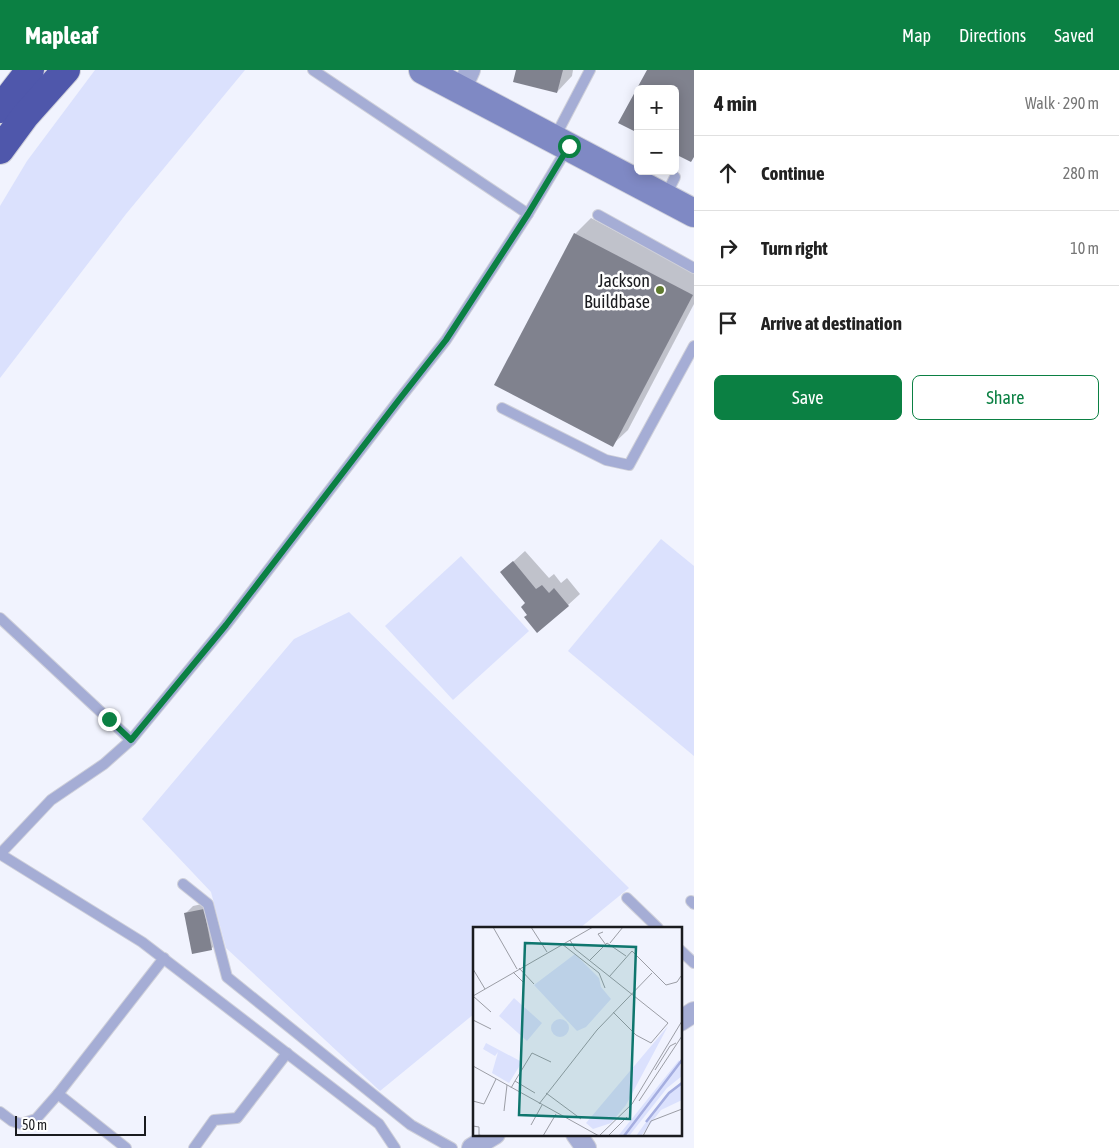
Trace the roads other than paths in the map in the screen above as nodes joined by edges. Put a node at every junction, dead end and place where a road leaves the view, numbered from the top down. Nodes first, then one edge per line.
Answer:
1 (30, 70) edge
2 (66, 70) edge
3 (313, 70) edge
4 (423, 70) edge
5 (590, 70) edge
6 (465, 80) edge
7 (0, 109) edge
8 (561, 142) junction
9 (0, 150) edge
10 (694, 213) edge
11 (528, 214) junction
12 (598, 215) dead end
13 (694, 268) edge
14 (694, 346) edge
15 (502, 408) dead end
16 (0, 618) edge
17 (131, 740) junction
18 (0, 854) edge
19 (183, 884) dead end
20 (627, 898) dead end
21 (657, 927) edge
22 (682, 952) edge
23 (164, 958) junction
24 (694, 963) edge
25 (694, 1012) edge
26 (682, 1020) edge
27 (287, 1053) junction
28 (58, 1094) junction
29 (0, 1112) edge
30 (492, 1136) edge
31 (577, 1136) edge
32 (126, 1148) edge
33 (194, 1148) edge
34 (395, 1148) edge
35 (452, 1148) edge
36 (472, 1148) edge
37 (586, 1148) edge

1 - 7 highway
2 - 9 highway
3 - 11 lane
4 - 6 street
5 - 8 lane
6 - 8 street
8 - 10 street
8 - 11 lane
11 - 17 lane
12 - 13 lane
14 - 15 lane
16 - 17 lane
17 - 18 lane
18 - 23 lane
19 - 35 lane
20 - 21 lane
22 - 24 lane
23 - 27 lane
23 - 28 lane
25 - 26 street
27 - 33 lane
27 - 34 lane
28 - 29 lane
28 - 32 lane
30 - 36 street
31 - 37 street

